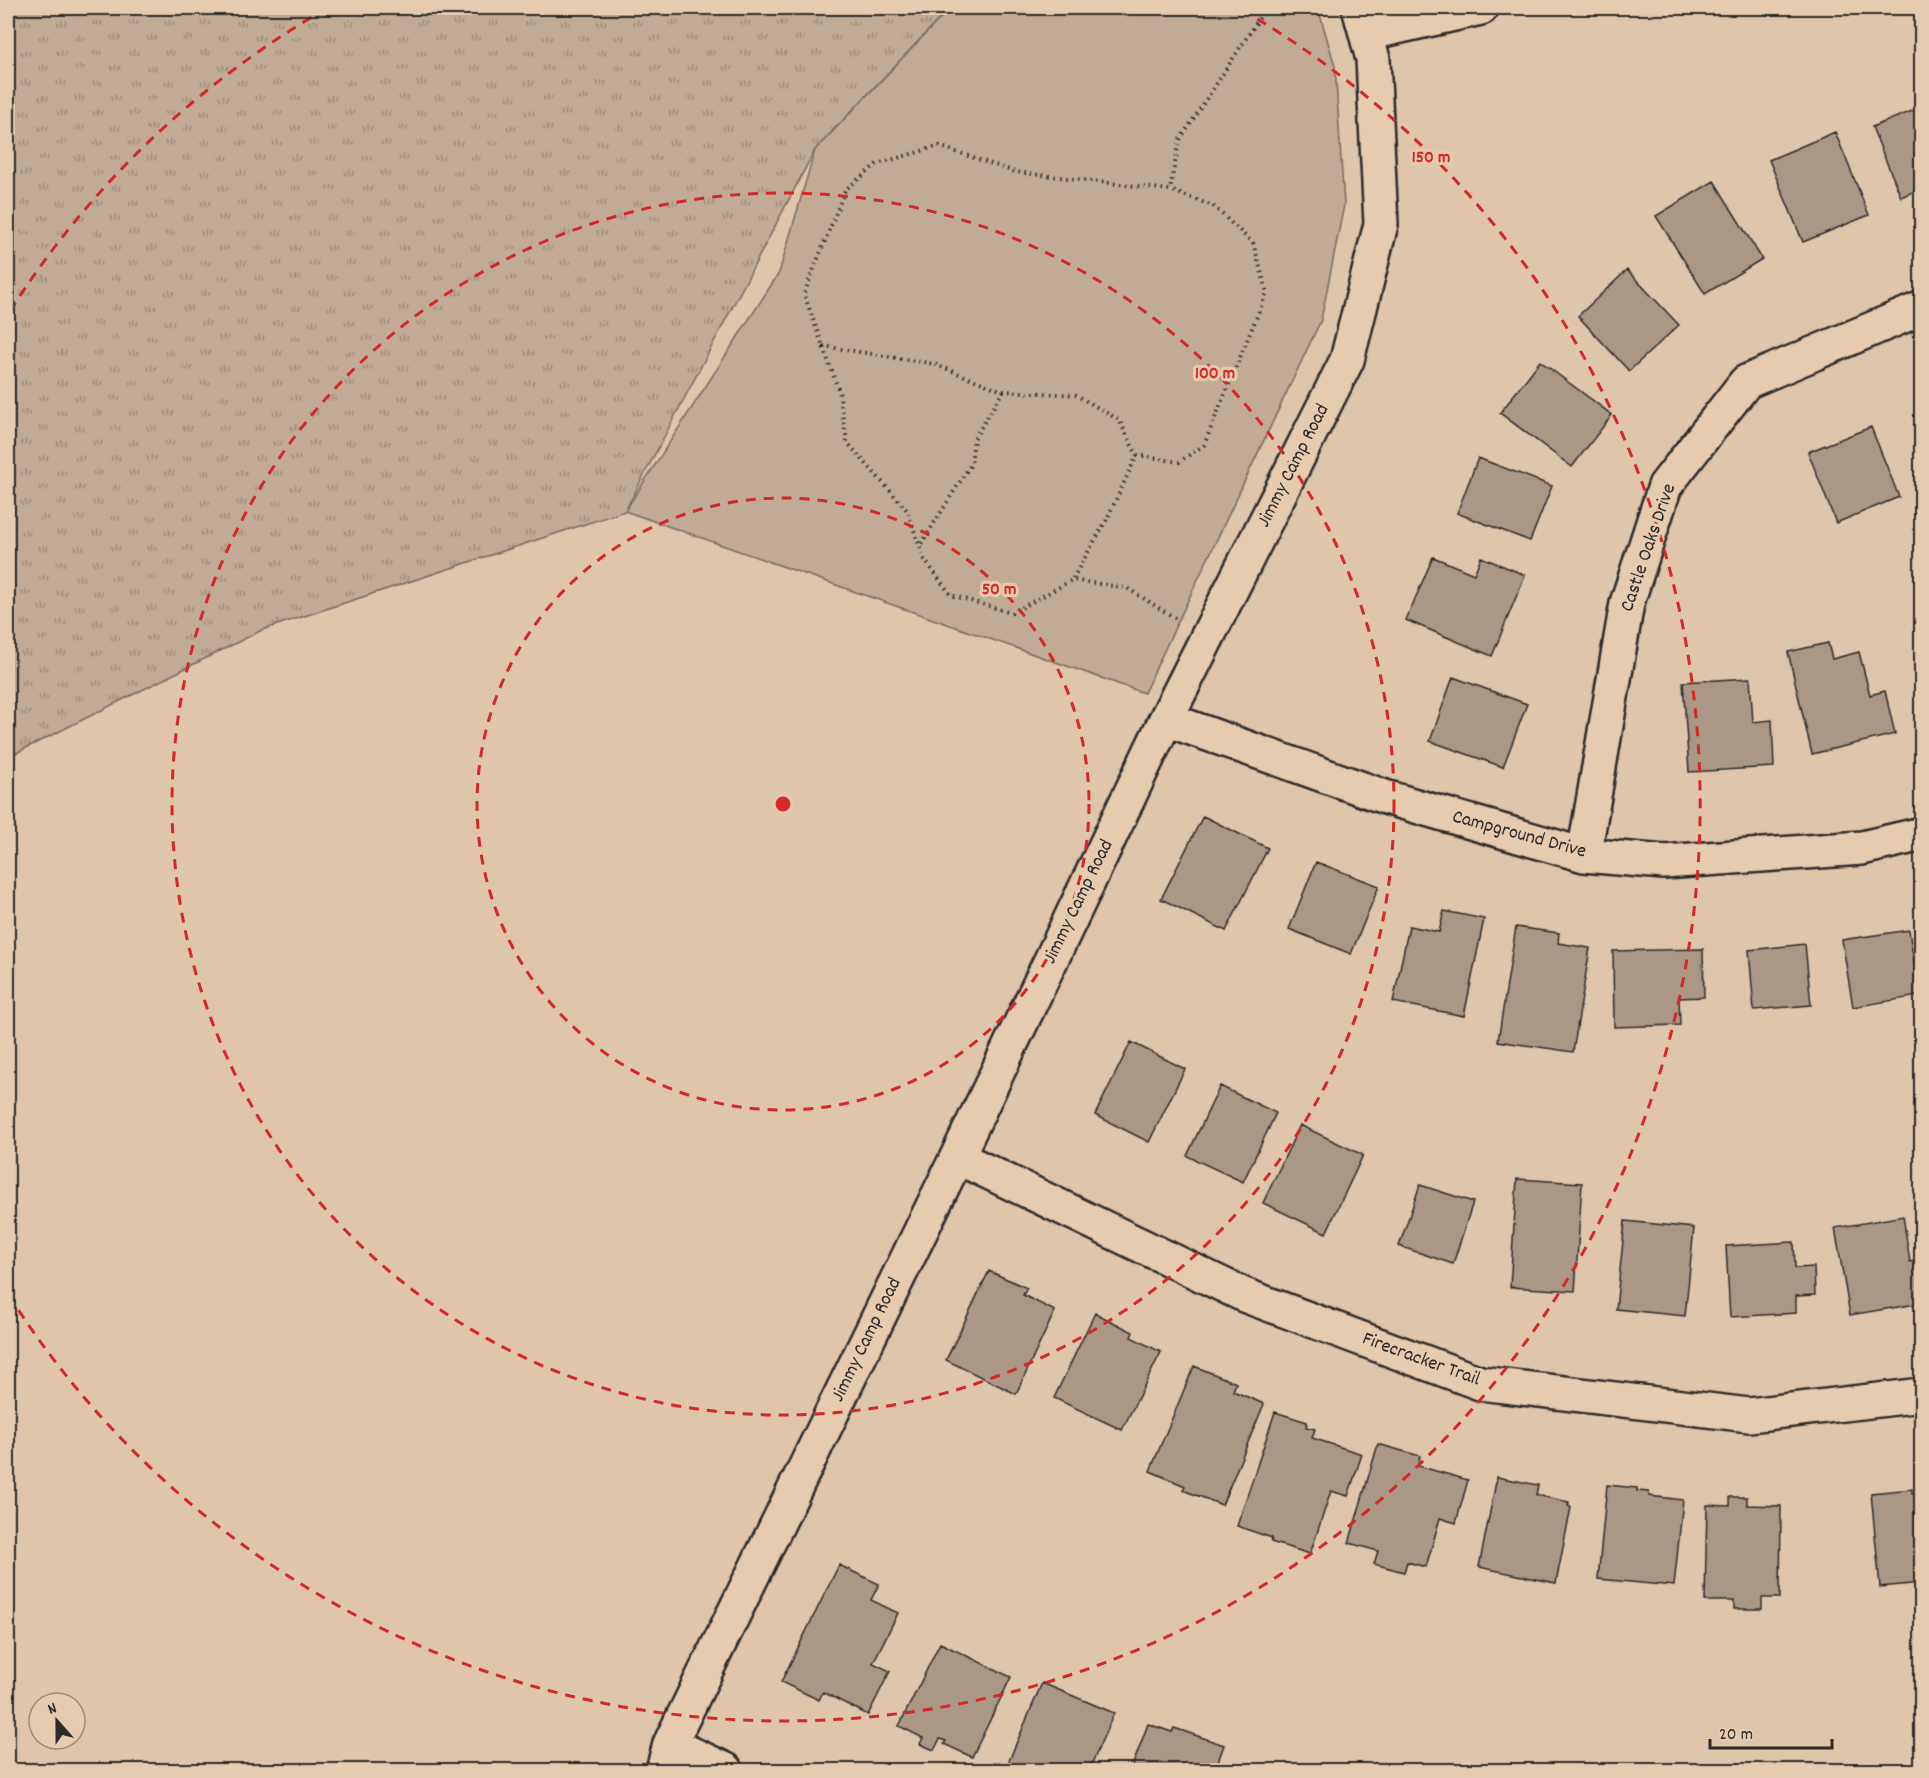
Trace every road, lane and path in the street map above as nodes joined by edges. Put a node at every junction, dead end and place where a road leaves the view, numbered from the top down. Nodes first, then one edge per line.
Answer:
1 (1266, 8) edge
2 (1481, 8) edge
3 (1363, 21) edge
4 (1170, 190) junction
5 (1922, 308) edge
6 (822, 346) junction
7 (1003, 391) junction
8 (1137, 455) junction
9 (919, 547) junction
10 (1072, 580) junction
11 (1207, 638) junction
12 (1166, 719) junction
13 (1922, 834) edge
14 (1584, 855) junction
15 (957, 1157) junction
16 (1922, 1395) edge
17 (666, 1757) edge
18 (726, 1770) edge

1 - 4 path
2 - 3 street
3 - 11 street, Jimmy Camp Road
4 - 6 path
4 - 8 path
5 - 14 street, Castle Oaks Drive
6 - 7 path
6 - 9 path
7 - 8 path
7 - 9 path
8 - 10 path
9 - 10 path
10 - 11 path
11 - 12 street, Jimmy Camp Road
12 - 14 street, Campground Drive
12 - 15 street, Jimmy Camp Road
13 - 14 street, Campground Drive
15 - 16 street, Firecracker Trail
15 - 17 street, Jimmy Camp Road
17 - 18 street

